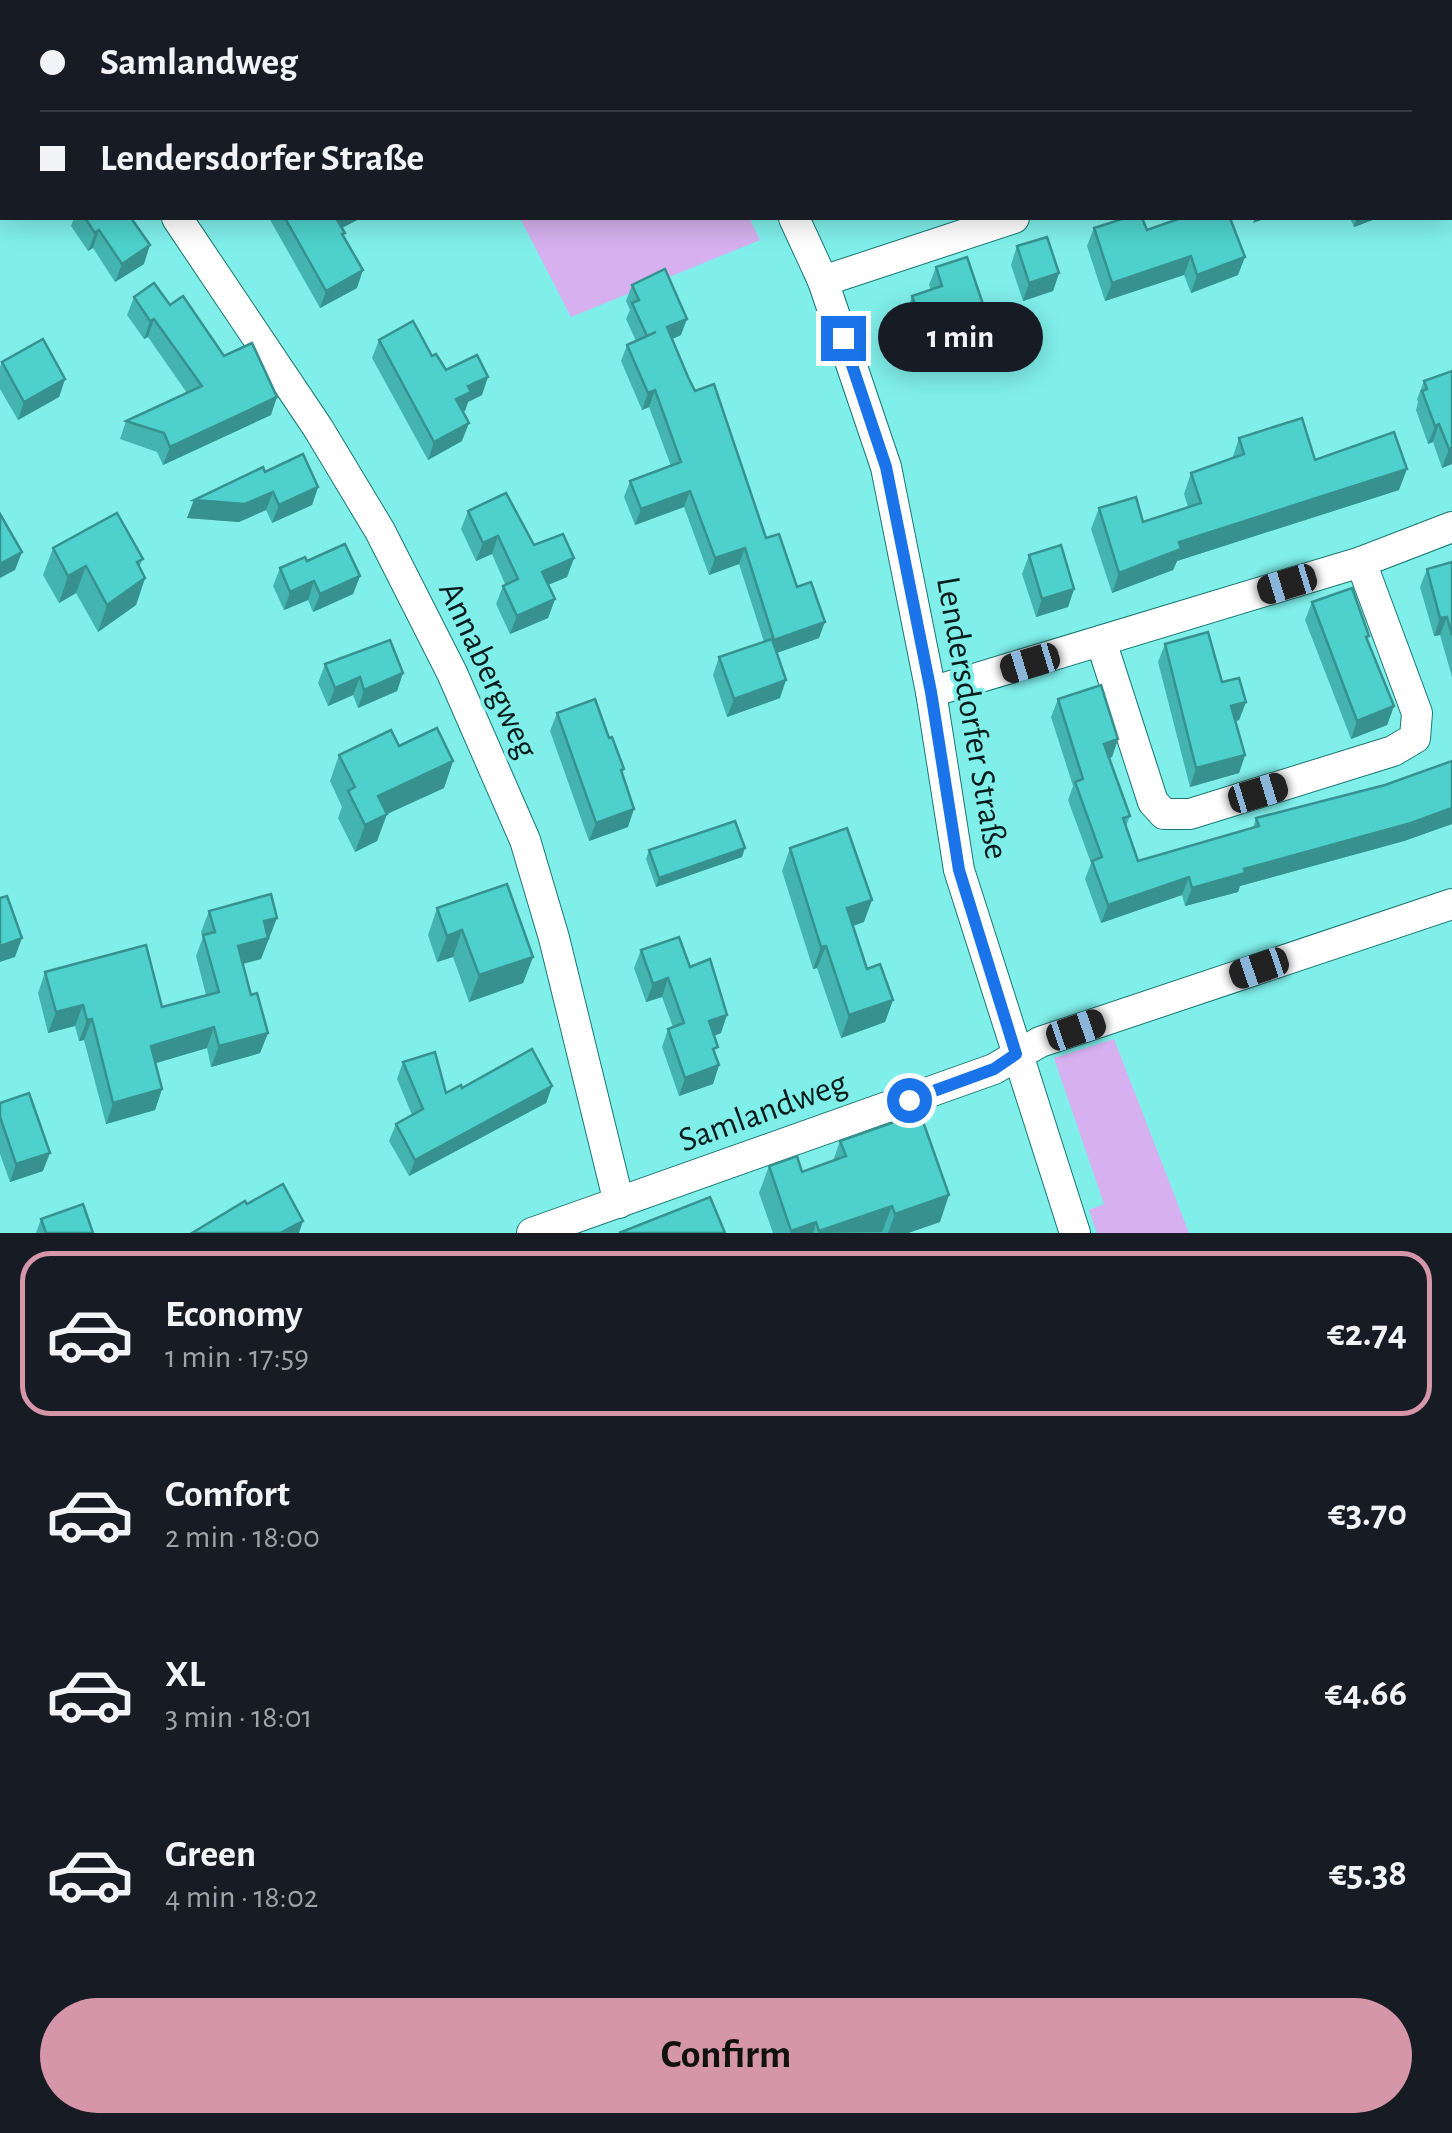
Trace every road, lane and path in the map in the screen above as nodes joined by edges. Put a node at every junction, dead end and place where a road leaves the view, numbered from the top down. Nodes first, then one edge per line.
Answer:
1 (178, 220) edge
2 (795, 220) edge
3 (1001, 220) edge
4 (822, 281) junction
5 (1452, 527) edge
6 (1361, 562) junction
7 (1101, 641) junction
8 (931, 692) junction
9 (1452, 904) edge
10 (1016, 1054) junction
11 (619, 1203) junction
12 (532, 1233) edge
13 (1075, 1233) edge

1 - 11 street, Annabergweg
2 - 4 street, Lendersdorfer Straße
3 - 4 street
4 - 8 street, Lendersdorfer Straße
5 - 6 street
6 - 7 street
6 - 7 street
7 - 8 street
8 - 10 street, Lendersdorfer Straße
9 - 10 street, Samlandweg
10 - 11 street, Samlandweg
10 - 13 street, Lendersdorfer Straße
11 - 12 street, Samlandweg

